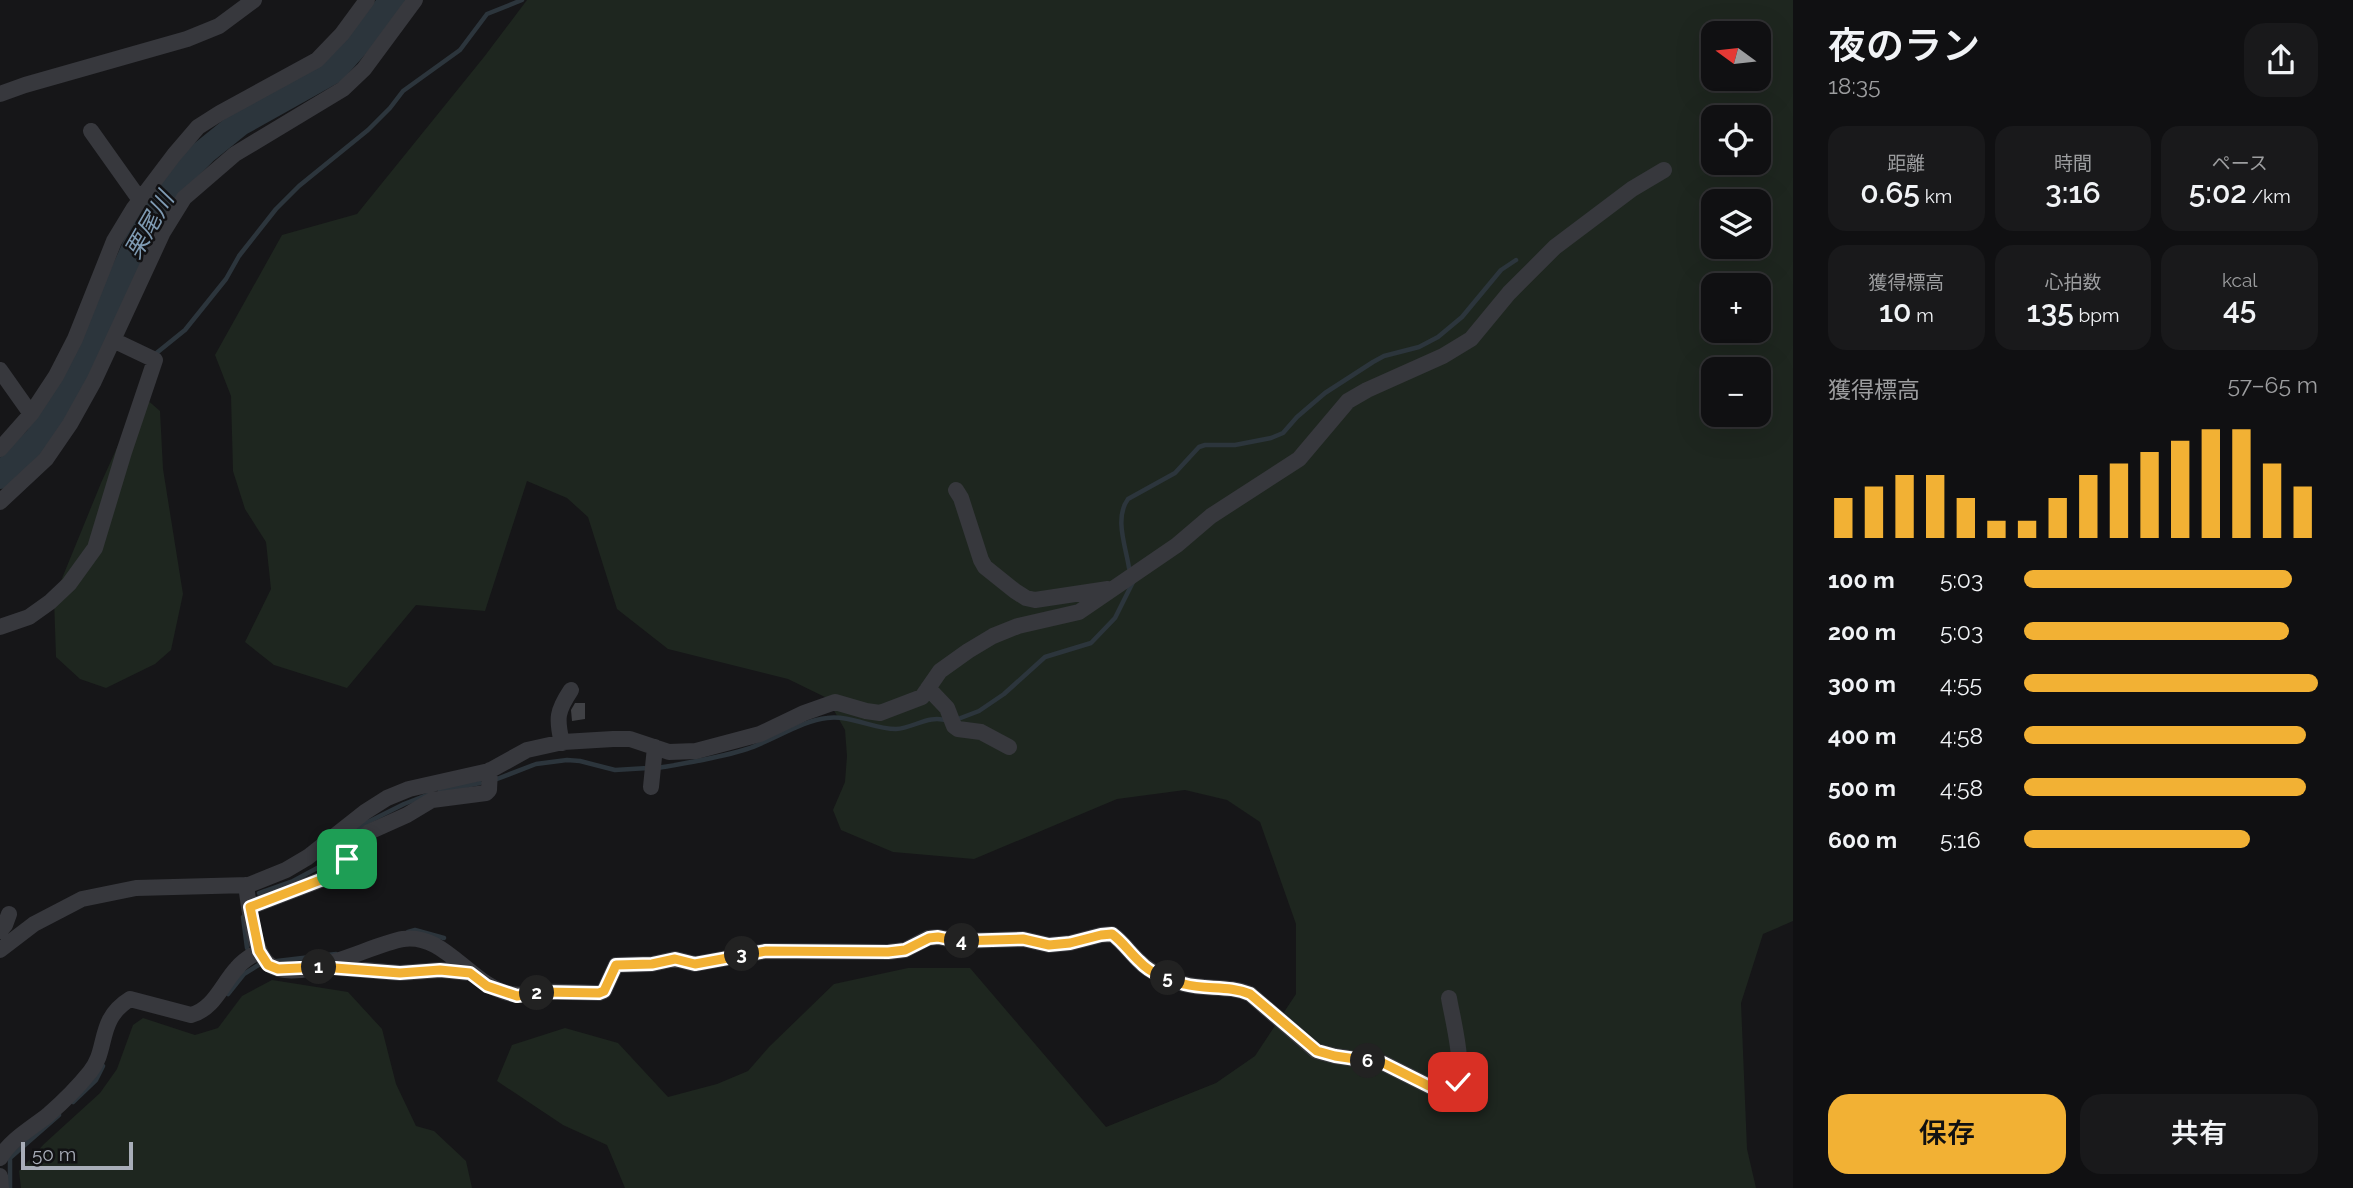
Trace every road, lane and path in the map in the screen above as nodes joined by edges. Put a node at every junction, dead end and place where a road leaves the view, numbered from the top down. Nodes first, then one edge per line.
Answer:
1 (254, 0) edge
2 (367, 0) edge
3 (415, 0) edge
4 (0, 94) edge
5 (91, 131) dead end
6 (1664, 170) dead end
7 (140, 200) junction
8 (113, 340) junction
9 (0, 370) edge
10 (31, 414) junction
11 (0, 449) edge
12 (956, 490) dead end
13 (0, 502) edge
14 (1111, 589) junction
15 (0, 626) edge
16 (928, 688) junction
17 (571, 690) dead end
18 (562, 743) junction
19 (655, 747) junction
20 (1009, 747) dead end
21 (490, 770) junction
22 (651, 787) dead end
23 (246, 886) junction
24 (250, 907) junction
25 (9, 914) dead end
26 (0, 931) edge
27 (0, 950) edge
28 (259, 951) junction
29 (322, 967) junction
30 (470, 973) junction
31 (1449, 998) dead end
32 (0, 1158) edge
33 (0, 1176) edge
34 (1, 1188) edge

1 - 4 street
2 - 7 street
3 - 8 street
5 - 7 street
6 - 14 street
7 - 10 street
8 - 13 street
8 - 15 street
9 - 10 street
10 - 11 street
12 - 14 street
14 - 16 street
16 - 19 street
16 - 20 street
17 - 18 street
18 - 19 street
18 - 21 street
19 - 22 street
21 - 23 street
21 - 24 street
23 - 24 street
23 - 27 street
24 - 28 street
25 - 26 street
28 - 29 street
28 - 32 street
29 - 30 street
29 - 30 street
30 - 31 street
33 - 34 street

